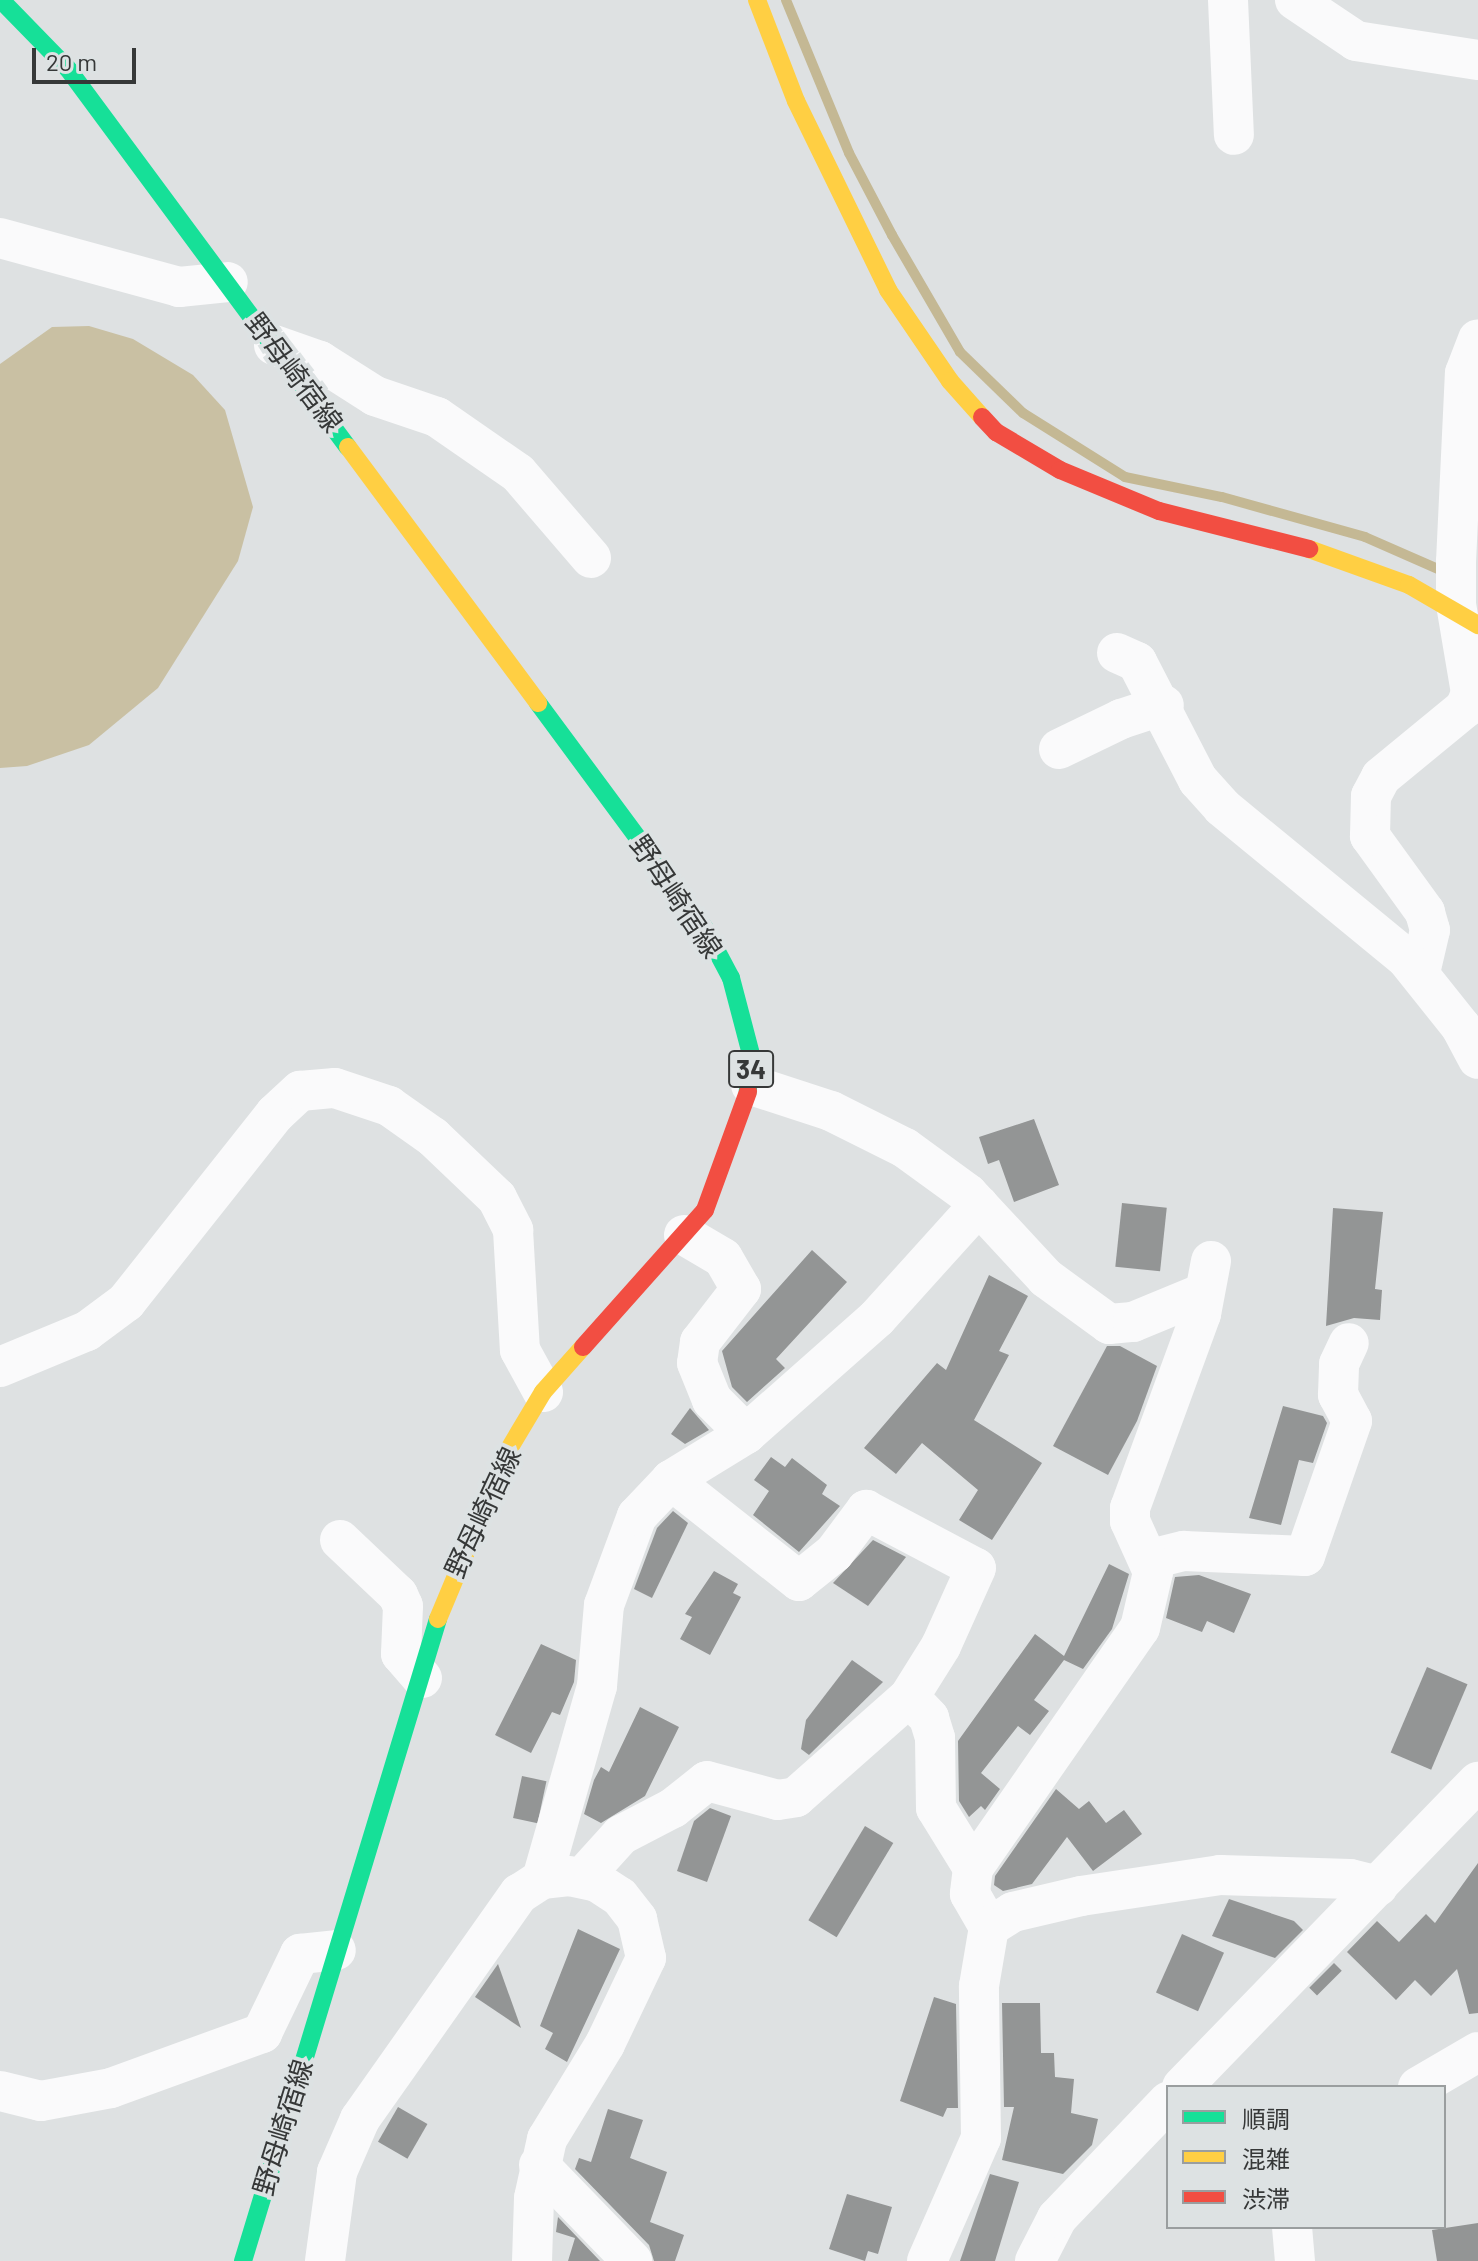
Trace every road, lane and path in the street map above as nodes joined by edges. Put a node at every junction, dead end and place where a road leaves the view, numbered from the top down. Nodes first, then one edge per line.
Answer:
1 (1, 0) edge
2 (757, 0) edge
3 (1228, 0) edge
4 (1295, 0) edge
5 (1478, 60) edge
6 (1234, 135) dead end
7 (0, 238) edge
8 (228, 282) junction
9 (1478, 339) edge
10 (274, 345) junction
11 (591, 558) dead end
12 (1469, 560) edge
13 (1469, 620) edge
14 (1117, 653) dead end
15 (1164, 705) junction
16 (1059, 749) dead end
17 (1420, 973) junction
18 (1478, 1059) edge
19 (751, 1085) junction
20 (979, 1205) junction
21 (684, 1235) junction
22 (1349, 1343) dead end
23 (0, 1367) edge
24 (543, 1392) junction
25 (746, 1434) junction
26 (671, 1480) junction
27 (340, 1540) dead end
28 (1151, 1559) junction
29 (422, 1678) junction
30 (909, 1697) junction
31 (1478, 1782) edge
32 (973, 1868) junction
33 (582, 1878) junction
34 (542, 1879) junction
35 (1378, 1886) junction
36 (989, 1927) junction
37 (336, 1950) junction
38 (1478, 2052) edge
39 (1184, 2085) edge
40 (1421, 2085) edge
41 (0, 2091) edge
42 (1166, 2104) edge
43 (539, 2165) junction
44 (1292, 2229) edge
45 (243, 2261) edge
46 (325, 2261) edge
47 (532, 2261) edge
48 (632, 2261) edge
49 (927, 2261) edge
50 (1035, 2261) edge
51 (1295, 2261) edge

1 - 8 main road, 野母崎宿線 / 34
2 - 13 main road
3 - 6 street
4 - 5 street
7 - 8 street
8 - 10 main road, 野母崎宿線 / 34
9 - 12 street
10 - 11 street
10 - 19 main road, 野母崎宿線 / 34
12 - 13 street
13 - 17 street
14 - 15 street
15 - 16 street
15 - 17 street
17 - 18 street
19 - 20 street
19 - 21 main road, 野母崎宿線 / 34
20 - 25 street
20 - 28 street
21 - 24 main road, 野母崎宿線 / 34
21 - 25 street
22 - 28 street
23 - 24 street
24 - 29 main road, 野母崎宿線 / 34
25 - 26 street
26 - 30 street
26 - 34 street
27 - 29 street
28 - 32 street
29 - 37 main road, 野母崎宿線 / 34
30 - 32 street
30 - 33 street
31 - 35 street
32 - 36 street
33 - 34 street
33 - 43 street
34 - 46 street
35 - 36 street
35 - 39 street
36 - 49 street
37 - 41 street
37 - 45 main road, 野母崎宿線 / 34
38 - 40 street
42 - 50 street
43 - 47 street
43 - 48 street
44 - 51 street

